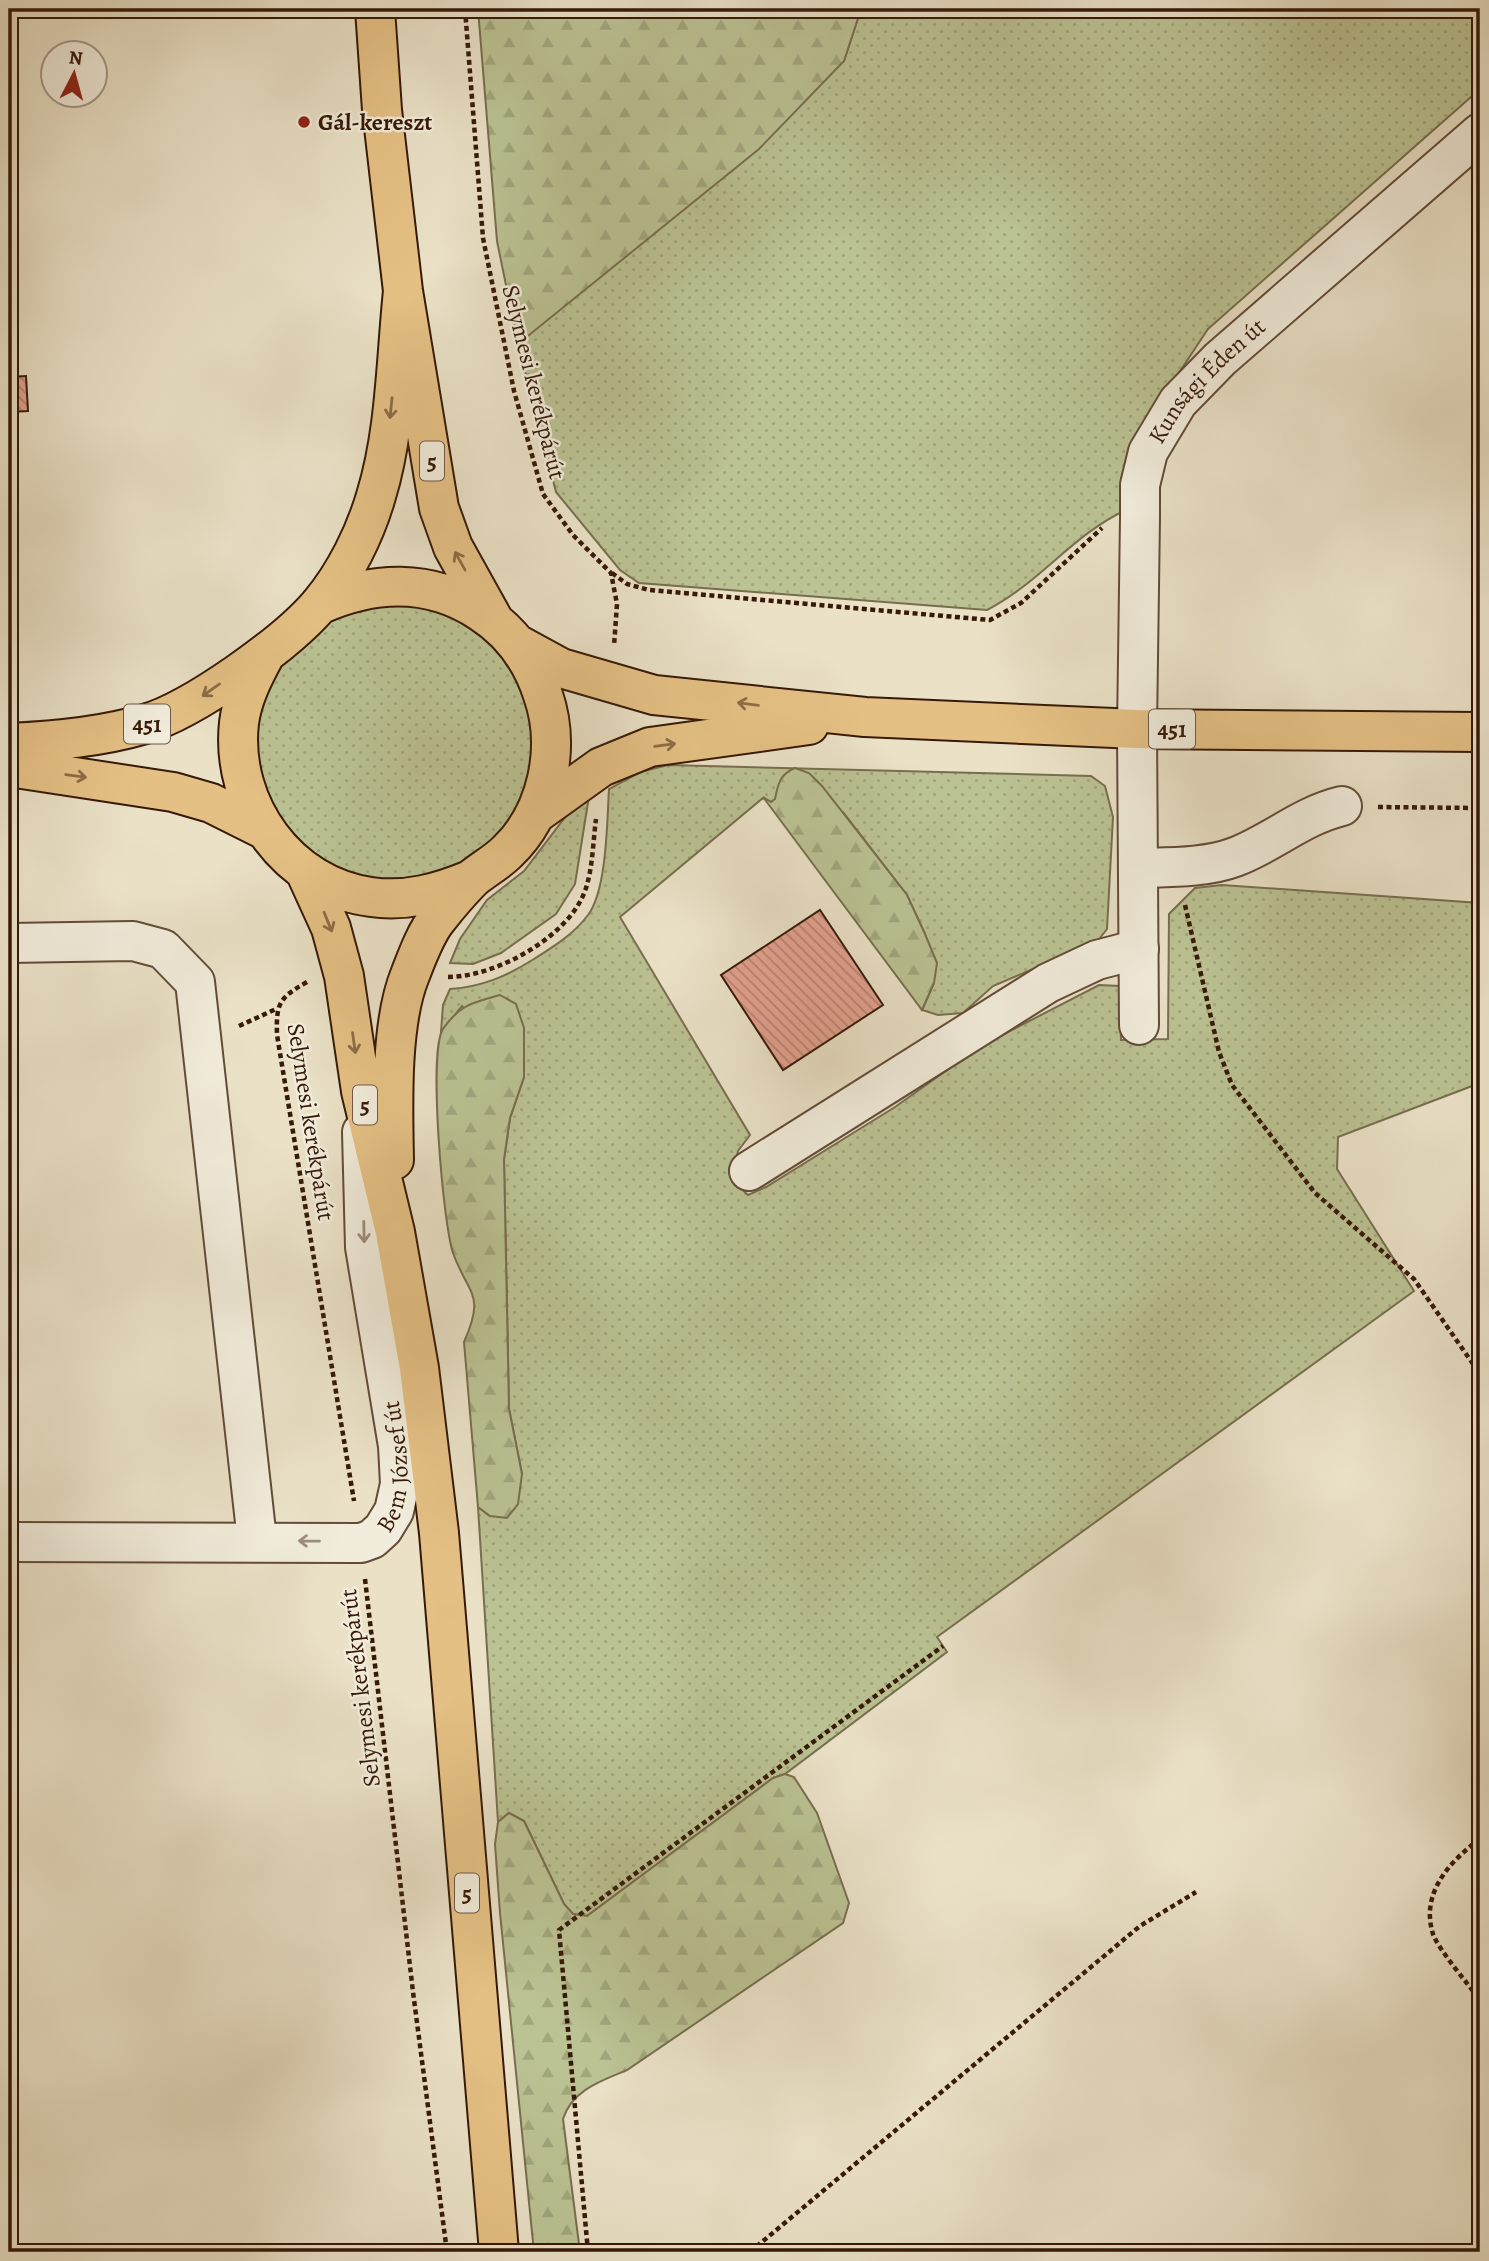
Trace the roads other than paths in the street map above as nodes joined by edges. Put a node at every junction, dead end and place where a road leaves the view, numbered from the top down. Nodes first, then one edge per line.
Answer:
1 (375, 9) edge
2 (1480, 133) edge
3 (403, 291) junction
4 (319, 605) junction
5 (506, 632) junction
6 (267, 651) junction
7 (865, 717) junction
8 (1137, 729) junction
9 (1480, 732) edge
10 (9, 743) edge
11 (9, 767) edge
12 (1342, 806) road end
13 (534, 815) junction
14 (265, 830) junction
15 (1156, 867) junction
16 (305, 871) junction
17 (474, 878) junction
18 (9, 932) edge
19 (132, 941) junction
20 (9, 943) edge
21 (1139, 949) junction
22 (1139, 1025) dead end
23 (361, 1091) junction
24 (749, 1171) dead end
25 (395, 1233) junction
26 (257, 1540) junction
27 (9, 1542) edge
28 (499, 2252) edge

1 - 3 main road, 5
2 - 8 street, Kunsági Éden út
3 -> 4 main road, 5
5 -> 3 main road, 5
4 - 5 main road, 5
4 - 6 main road, 5
7 -> 5 main road, 451
5 - 13 main road, 5
6 -> 10 main road, 451
6 - 14 main road, 5
7 - 8 main road, 451
13 -> 7 main road, 451
8 - 9 main road, 451
8 - 15 street, Kunsági Éden út
11 -> 14 main road
12 - 15 street
13 - 17 main road, 5
14 - 16 main road, 5
15 - 21 street, Kunsági Éden út
16 - 17 main road, 5
16 -> 23 main road, 5
17 - 25 main road, 5
18 - 19 street
19 - 20 street
19 - 26 street
21 - 22 street, Kunsági Éden út
21 - 24 street
23 - 25 main road, 5
23 -> 26 street, Bem József út
25 - 28 main road, 5
26 - 27 street, Bem József út

